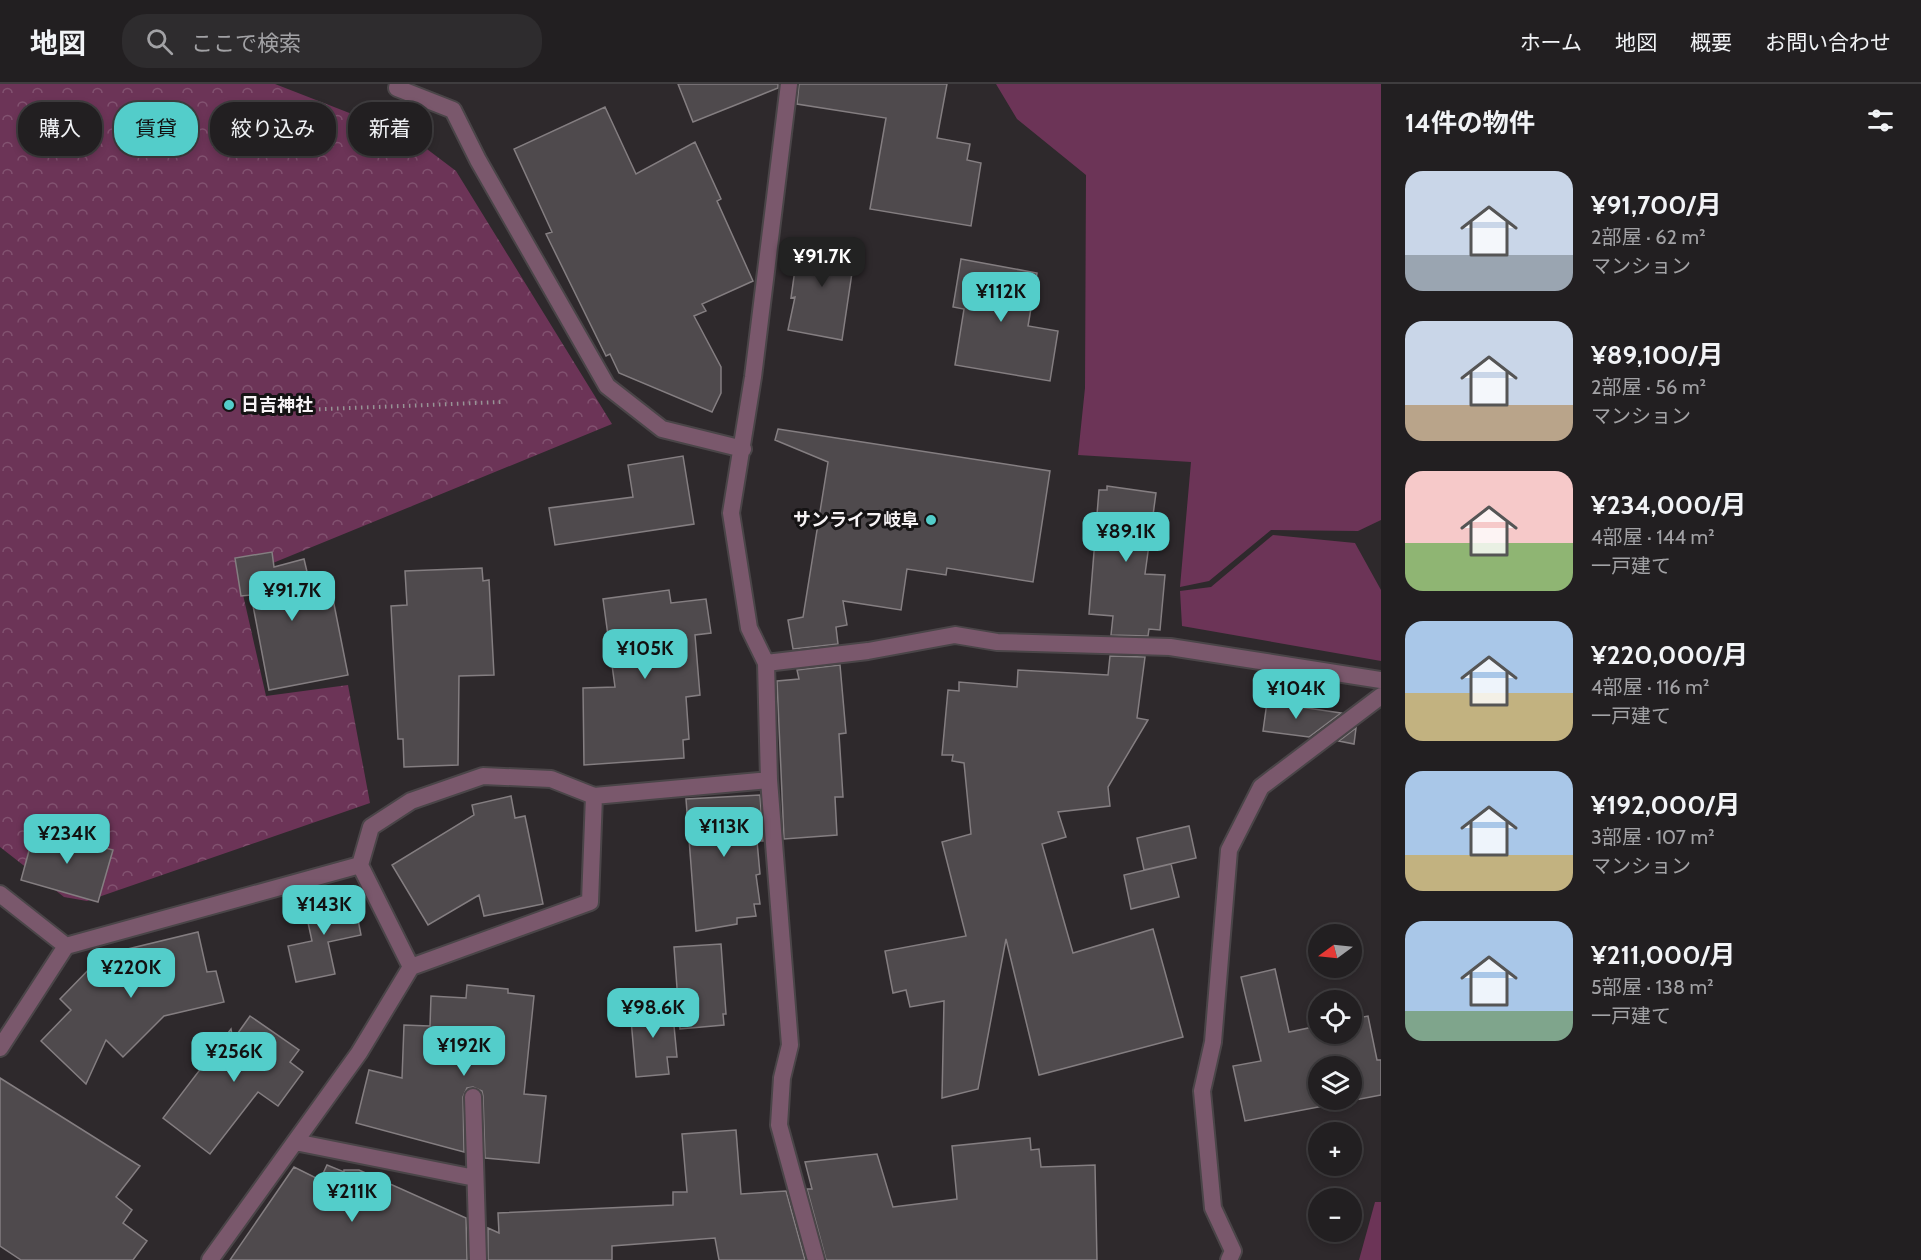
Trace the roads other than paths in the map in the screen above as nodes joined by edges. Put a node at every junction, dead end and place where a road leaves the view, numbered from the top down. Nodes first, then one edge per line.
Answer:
1 (398, 84) edge
2 (789, 84) edge
3 (743, 449) junction
4 (766, 663) junction
5 (1381, 680) edge
6 (1381, 696) edge
7 (769, 780) junction
8 (594, 796) junction
9 (360, 865) junction
10 (0, 894) edge
11 (66, 946) junction
12 (411, 967) junction
13 (0, 1048) edge
14 (473, 1098) dead end
15 (295, 1142) junction
16 (475, 1178) junction
17 (210, 1260) edge
18 (478, 1260) edge
19 (816, 1260) edge
20 (1229, 1260) edge

1 - 3 street
2 - 3 street
3 - 4 street
4 - 5 street
4 - 7 street
6 - 20 street
7 - 8 street
7 - 19 street
8 - 9 street
8 - 12 street
9 - 11 street
9 - 12 street
10 - 11 street
11 - 13 street
12 - 15 street
14 - 16 street
15 - 16 street
15 - 17 street
16 - 18 street

